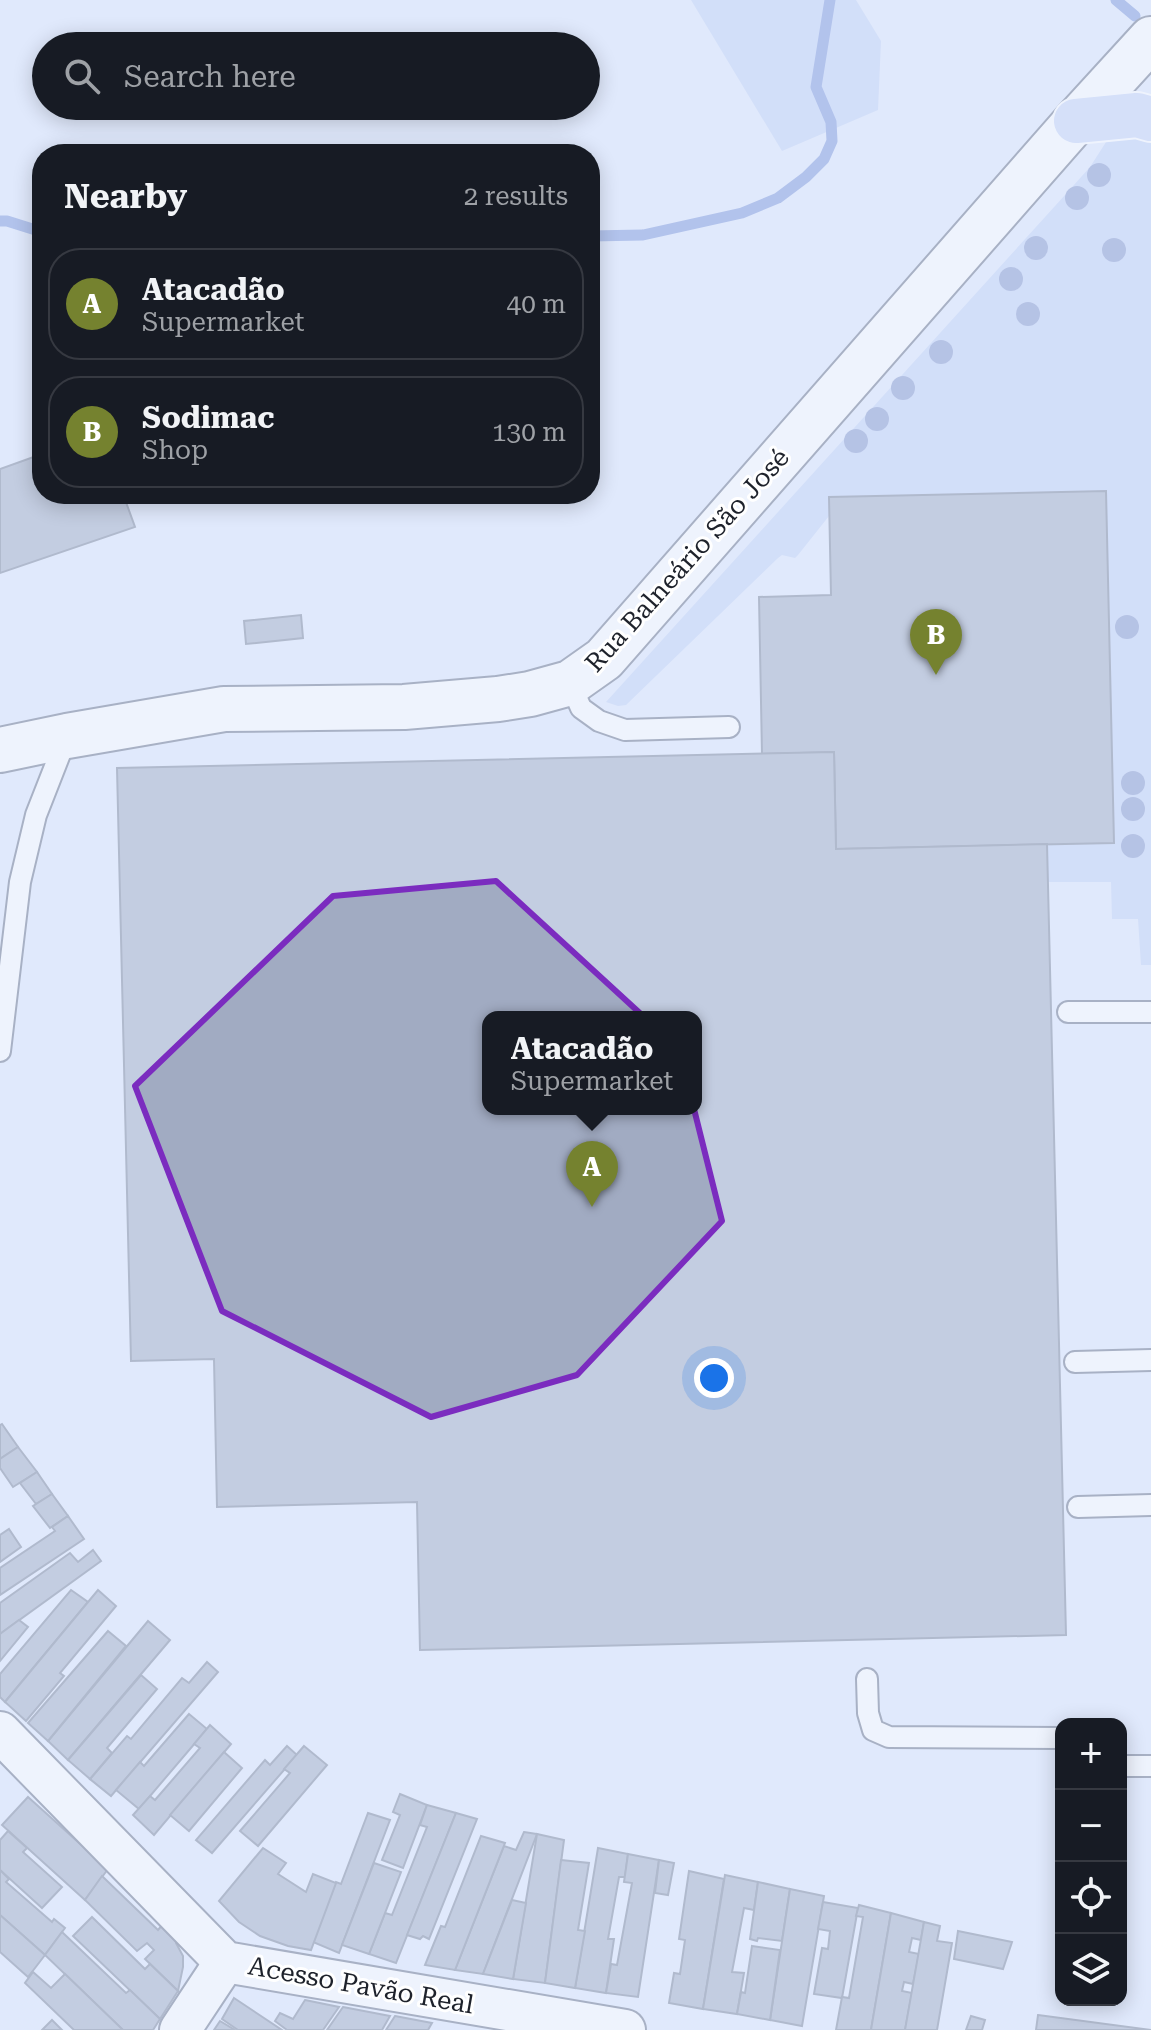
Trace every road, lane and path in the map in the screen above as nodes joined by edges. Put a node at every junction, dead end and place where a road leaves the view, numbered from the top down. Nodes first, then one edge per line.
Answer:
1 (1151, 39) edge
2 (1151, 119) edge
3 (1076, 121) junction
4 (570, 683) junction
5 (729, 727) dead end
6 (67, 736) junction
7 (0, 750) edge
8 (1068, 1012) dead end
9 (1151, 1012) edge
10 (0, 1051) edge
11 (1151, 1360) edge
12 (1075, 1362) dead end
13 (1151, 1505) edge
14 (1078, 1507) dead end
15 (867, 1679) dead end
16 (1055, 1738) edge
17 (6, 1750) edge
18 (1127, 1766) edge
19 (1151, 1766) edge
20 (225, 1962) junction
21 (602, 2028) edge
22 (180, 2030) edge

1 - 3 street, Rua Balneário São José
2 - 3 main road
3 - 4 street, Rua Balneário São José
4 - 5 lane
4 - 6 street, Rua Balneário São José
6 - 7 street, Rua Balneário São José
6 - 10 lane
8 - 9 lane
11 - 12 lane
13 - 14 lane
15 - 16 lane
17 - 20 street, Acesso Pavão Real
18 - 19 lane
20 - 21 street, Acesso Pavão Real
20 - 22 street

